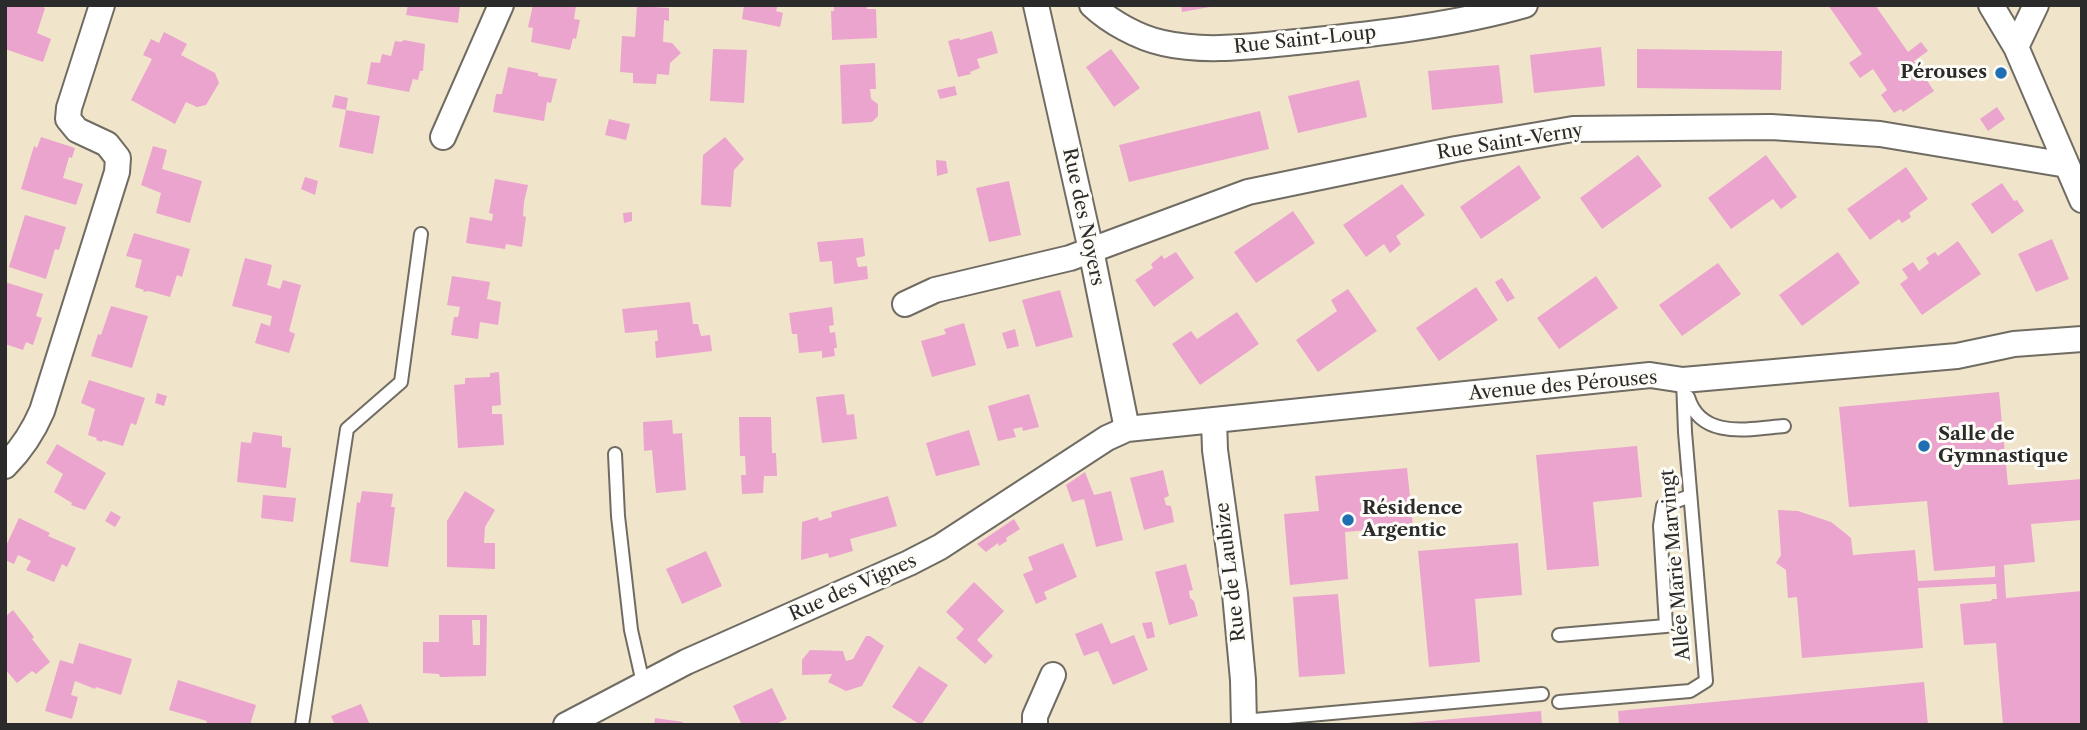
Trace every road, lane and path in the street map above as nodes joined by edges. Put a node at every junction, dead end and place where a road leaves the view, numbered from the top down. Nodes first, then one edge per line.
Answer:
1 (102, 5) edge
2 (501, 5) edge
3 (1036, 5) edge
4 (1092, 5) edge
5 (1525, 5) edge
6 (1992, 5) edge
7 (2036, 5) edge
8 (2016, 47) junction
9 (443, 137) dead end
10 (2067, 165) junction
11 (2082, 200) edge
12 (421, 234) dead end
13 (1091, 250) junction
14 (905, 304) dead end
15 (2082, 339) edge
16 (1683, 380) junction
17 (1214, 420) junction
18 (1784, 426) dead end
19 (1128, 429) junction
20 (615, 454) dead end
21 (5, 466) edge
22 (1690, 496) junction
23 (1559, 635) dead end
24 (1053, 675) dead end
25 (643, 683) junction
26 (1542, 694) dead end
27 (1559, 702) dead end
28 (1244, 723) edge
29 (302, 725) edge
30 (565, 725) edge
31 (1035, 725) edge

1 - 21 street
2 - 9 street
3 - 13 street, Rue des Noyers
4 - 5 street, Rue Saint-Loup
6 - 8 street
7 - 8 street
8 - 10 street
10 - 11 street
10 - 13 street, Rue Saint-Verny
12 - 29 lane
13 - 14 street, Rue Saint-Verny
13 - 19 street, Rue des Noyers
15 - 16 street, Avenue des Pérouses
16 - 17 street, Avenue des Pérouses
16 - 18 lane
16 - 22 lane, Allée Marie Marvingt
17 - 19 street, Avenue des Pérouses
17 - 28 street, Rue de Laubize
19 - 25 street, Rue des Vignes
20 - 25 lane
22 - 23 lane
22 - 27 lane, Allée Marie Marvingt
24 - 31 street
25 - 30 street, Rue des Vignes
26 - 28 lane

